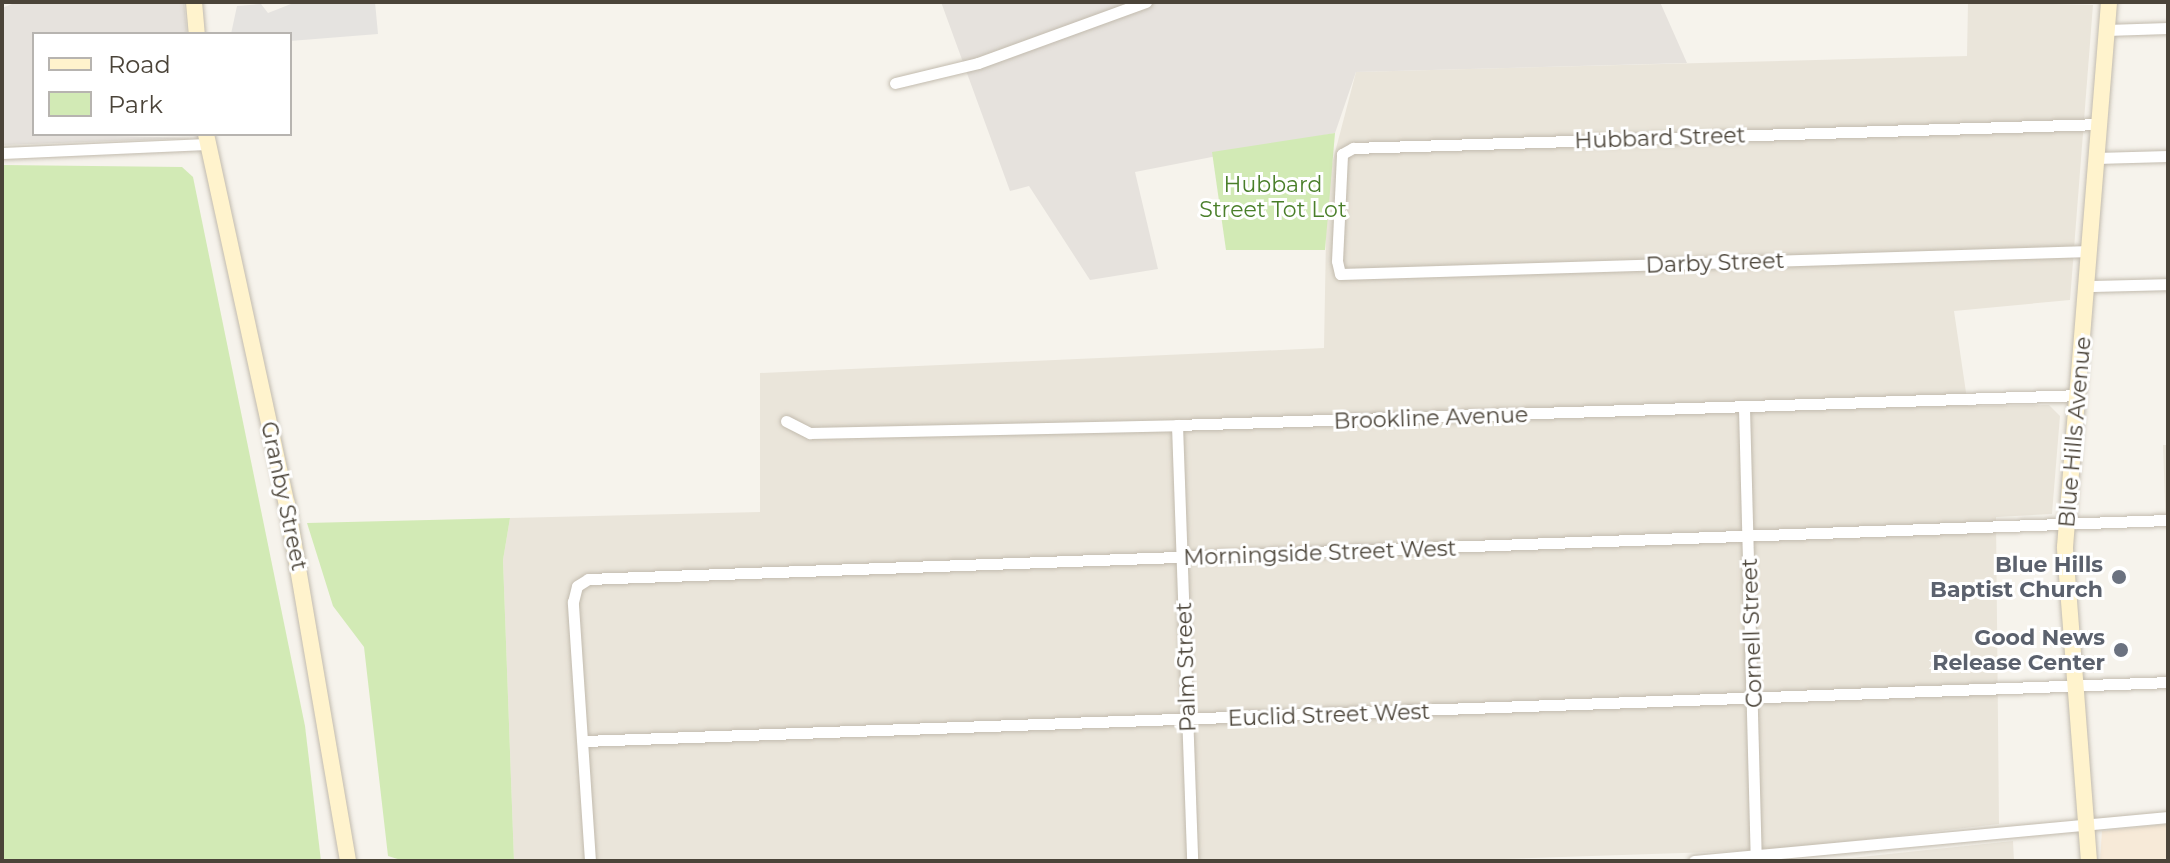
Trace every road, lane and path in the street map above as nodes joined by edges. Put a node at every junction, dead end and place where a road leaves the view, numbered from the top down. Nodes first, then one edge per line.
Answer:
1 (194, 2) edge
2 (1146, 2) edge
3 (2109, 2) edge
4 (2168, 28) edge
5 (2106, 30) junction
6 (197, 32) edge
7 (895, 83) dead end
8 (2099, 124) junction
9 (206, 139) edge
10 (2, 153) edge
11 (2168, 156) edge
12 (2096, 158) junction
13 (2090, 251) junction
14 (1340, 274) joint
15 (2168, 284) edge
16 (2088, 286) junction
17 (2079, 395) junction
18 (1744, 408) junction
19 (786, 421) dead end
20 (1177, 425) junction
21 (2168, 520) edge
22 (2065, 528) junction
23 (1749, 538) junction
24 (1182, 557) junction
25 (2168, 682) edge
26 (2074, 690) junction
27 (1754, 701) junction
28 (1187, 720) junction
29 (584, 741) junction
30 (2168, 817) edge
31 (2084, 824) junction
32 (1866, 848) junction
33 (1756, 859) junction
34 (348, 861) edge
35 (590, 861) edge
36 (1192, 861) edge
37 (1694, 861) edge
38 (1866, 861) edge
39 (2089, 861) edge

1 - 6 main road
2 - 7 street
3 - 5 main road, Blue Hills Avenue
4 - 5 street
5 - 8 main road, Blue Hills Avenue
8 - 12 main road, Blue Hills Avenue
8 - 14 street, Hubbard Street
9 - 10 street
9 - 34 main road, Granby Street
11 - 12 street
12 - 13 main road, Blue Hills Avenue
13 - 14 street, Darby Street
13 - 16 main road, Blue Hills Avenue
15 - 16 street
16 - 17 main road, Blue Hills Avenue
17 - 18 street, Brookline Avenue
17 - 22 main road, Blue Hills Avenue
18 - 20 street, Brookline Avenue
18 - 23 street, Cornell Street
19 - 20 street, Brookline Avenue
20 - 24 street, Palm Street
21 - 22 street, Morningside Street West
22 - 23 street, Morningside Street West
22 - 26 main road, Blue Hills Avenue
23 - 24 street, Morningside Street West
23 - 27 street, Cornell Street
24 - 28 street, Palm Street
24 - 29 street, Morningside Street West
25 - 26 street, Euclid Street West
26 - 27 street, Euclid Street West
26 - 31 main road, Blue Hills Avenue
27 - 28 street, Euclid Street West
27 - 33 street, Cornell Street
28 - 29 street, Euclid Street West
28 - 36 street, Palm Street
29 - 35 street
30 - 31 street
31 - 32 street
31 - 39 main road, Blue Hills Avenue
32 - 33 street
32 - 38 street
33 - 37 street

